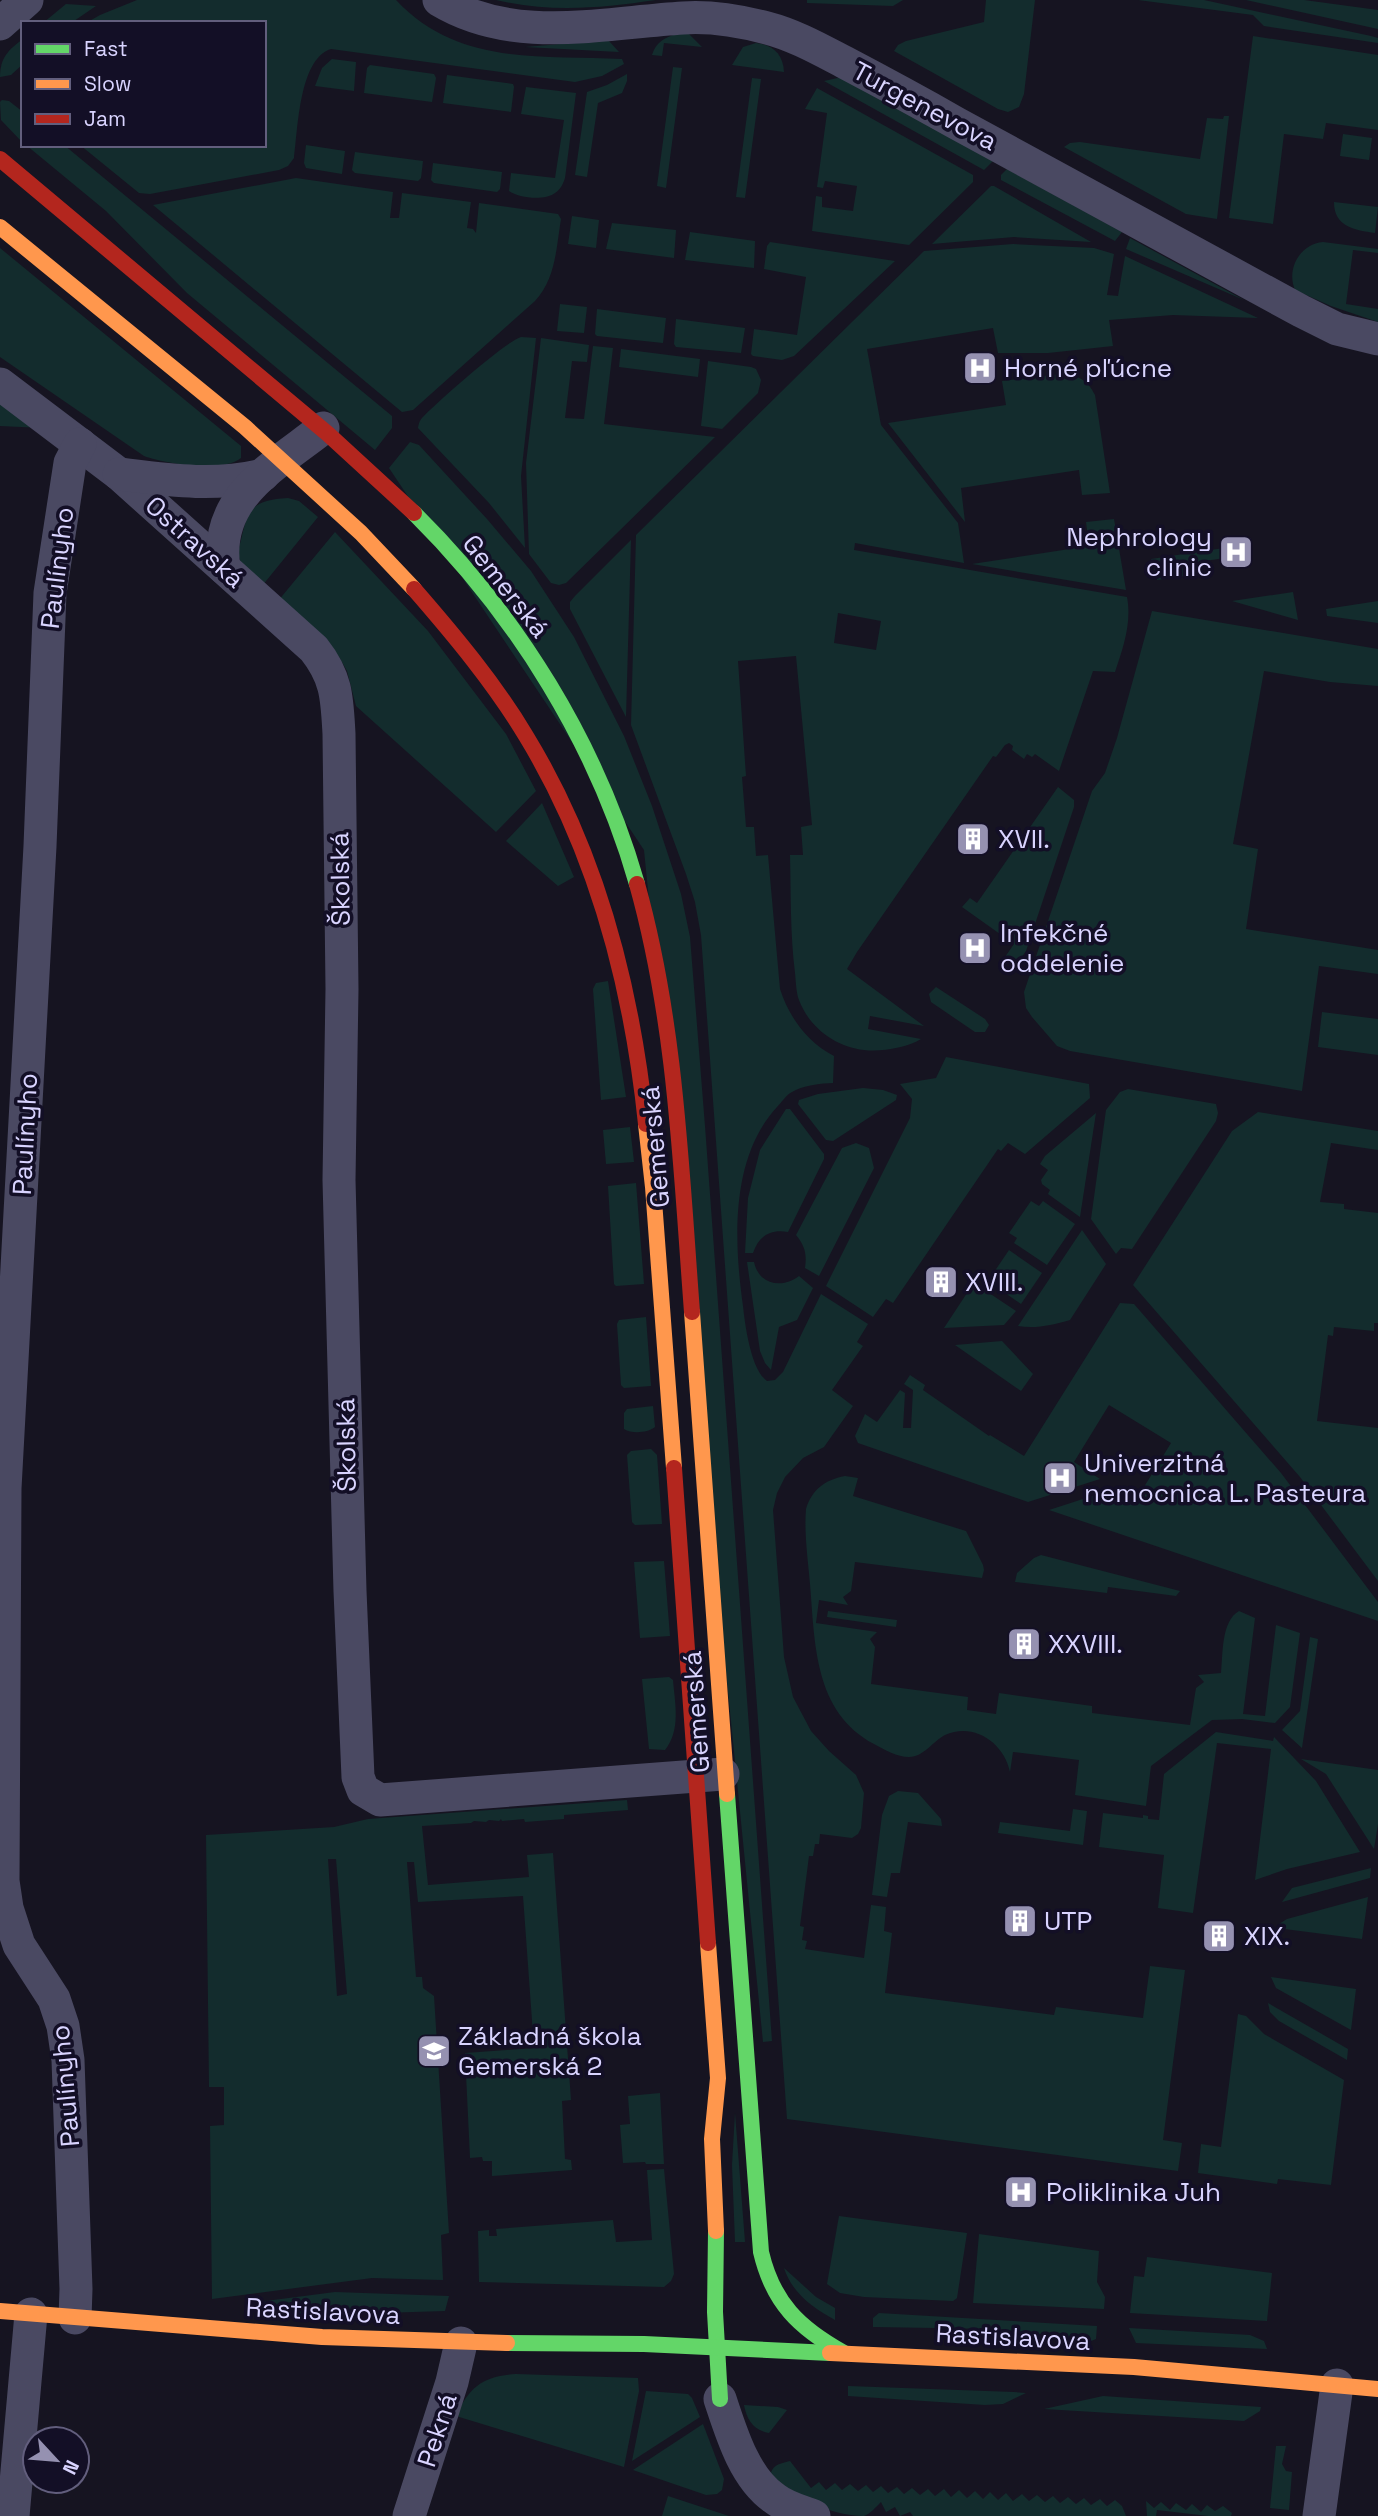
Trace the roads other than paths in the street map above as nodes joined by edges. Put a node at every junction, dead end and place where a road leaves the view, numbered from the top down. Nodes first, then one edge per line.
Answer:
1 (27, 0) edge
2 (439, 0) edge
3 (0, 24) edge
4 (0, 159) edge
5 (0, 227) edge
6 (1378, 339) edge
7 (0, 384) edge
8 (323, 428) junction
9 (80, 444) junction
10 (272, 468) junction
11 (119, 474) junction
12 (224, 568) junction
13 (338, 734) joint
14 (710, 1774) junction
15 (761, 2252) junction
16 (715, 2257) junction
17 (750, 2271) dead end
18 (699, 2303) dead end
19 (724, 2304) junction
20 (16, 2313) edge
21 (75, 2318) junction
22 (676, 2329) dead end
23 (461, 2343) junction
24 (644, 2344) junction
25 (717, 2348) junction
26 (752, 2350) junction
27 (844, 2353) junction
28 (1337, 2385) junction
29 (1378, 2389) edge
30 (720, 2399) junction
31 (13, 2516) edge
32 (409, 2516) edge
33 (814, 2516) edge
34 (1320, 2516) edge

1 - 3 street
2 - 6 street, Turgenevova
4 - 8 street, Gemerská
5 - 10 street, Gemerská
7 - 9 street, Ostravská
8 - 10 street
8 - 14 street, Gemerská
9 - 11 street, Ostravská
9 - 21 street, Paulínyho
10 - 11 street
10 - 12 street
10 - 14 street, Gemerská
11 - 12 street, Ostravská
12 - 13 street, Ostravská
13 - 14 street, Školská
14 - 15 street, Gemerská
14 - 16 street, Gemerská
15 - 17 street
15 - 27 street, Gemerská
16 - 18 street, Gemerská
16 - 19 street, Gemerská
19 - 24 street, Rastislavova
19 - 25 street, Gemerská
19 - 26 street, Gemerská
20 - 21 street, Rastislavova
20 - 31 street
21 - 23 street, Rastislavova
22 - 24 street
23 - 24 street, Rastislavova
23 - 32 street, Pekná
24 - 25 street, Rastislavova
24 - 30 street, Rastislavova
25 - 26 street, Rastislavova
25 - 30 street, Gemerská
26 - 27 street, Rastislavova
26 - 30 street
27 - 28 street, Rastislavova
28 - 29 street, Rastislavova
28 - 34 street
30 - 33 street

